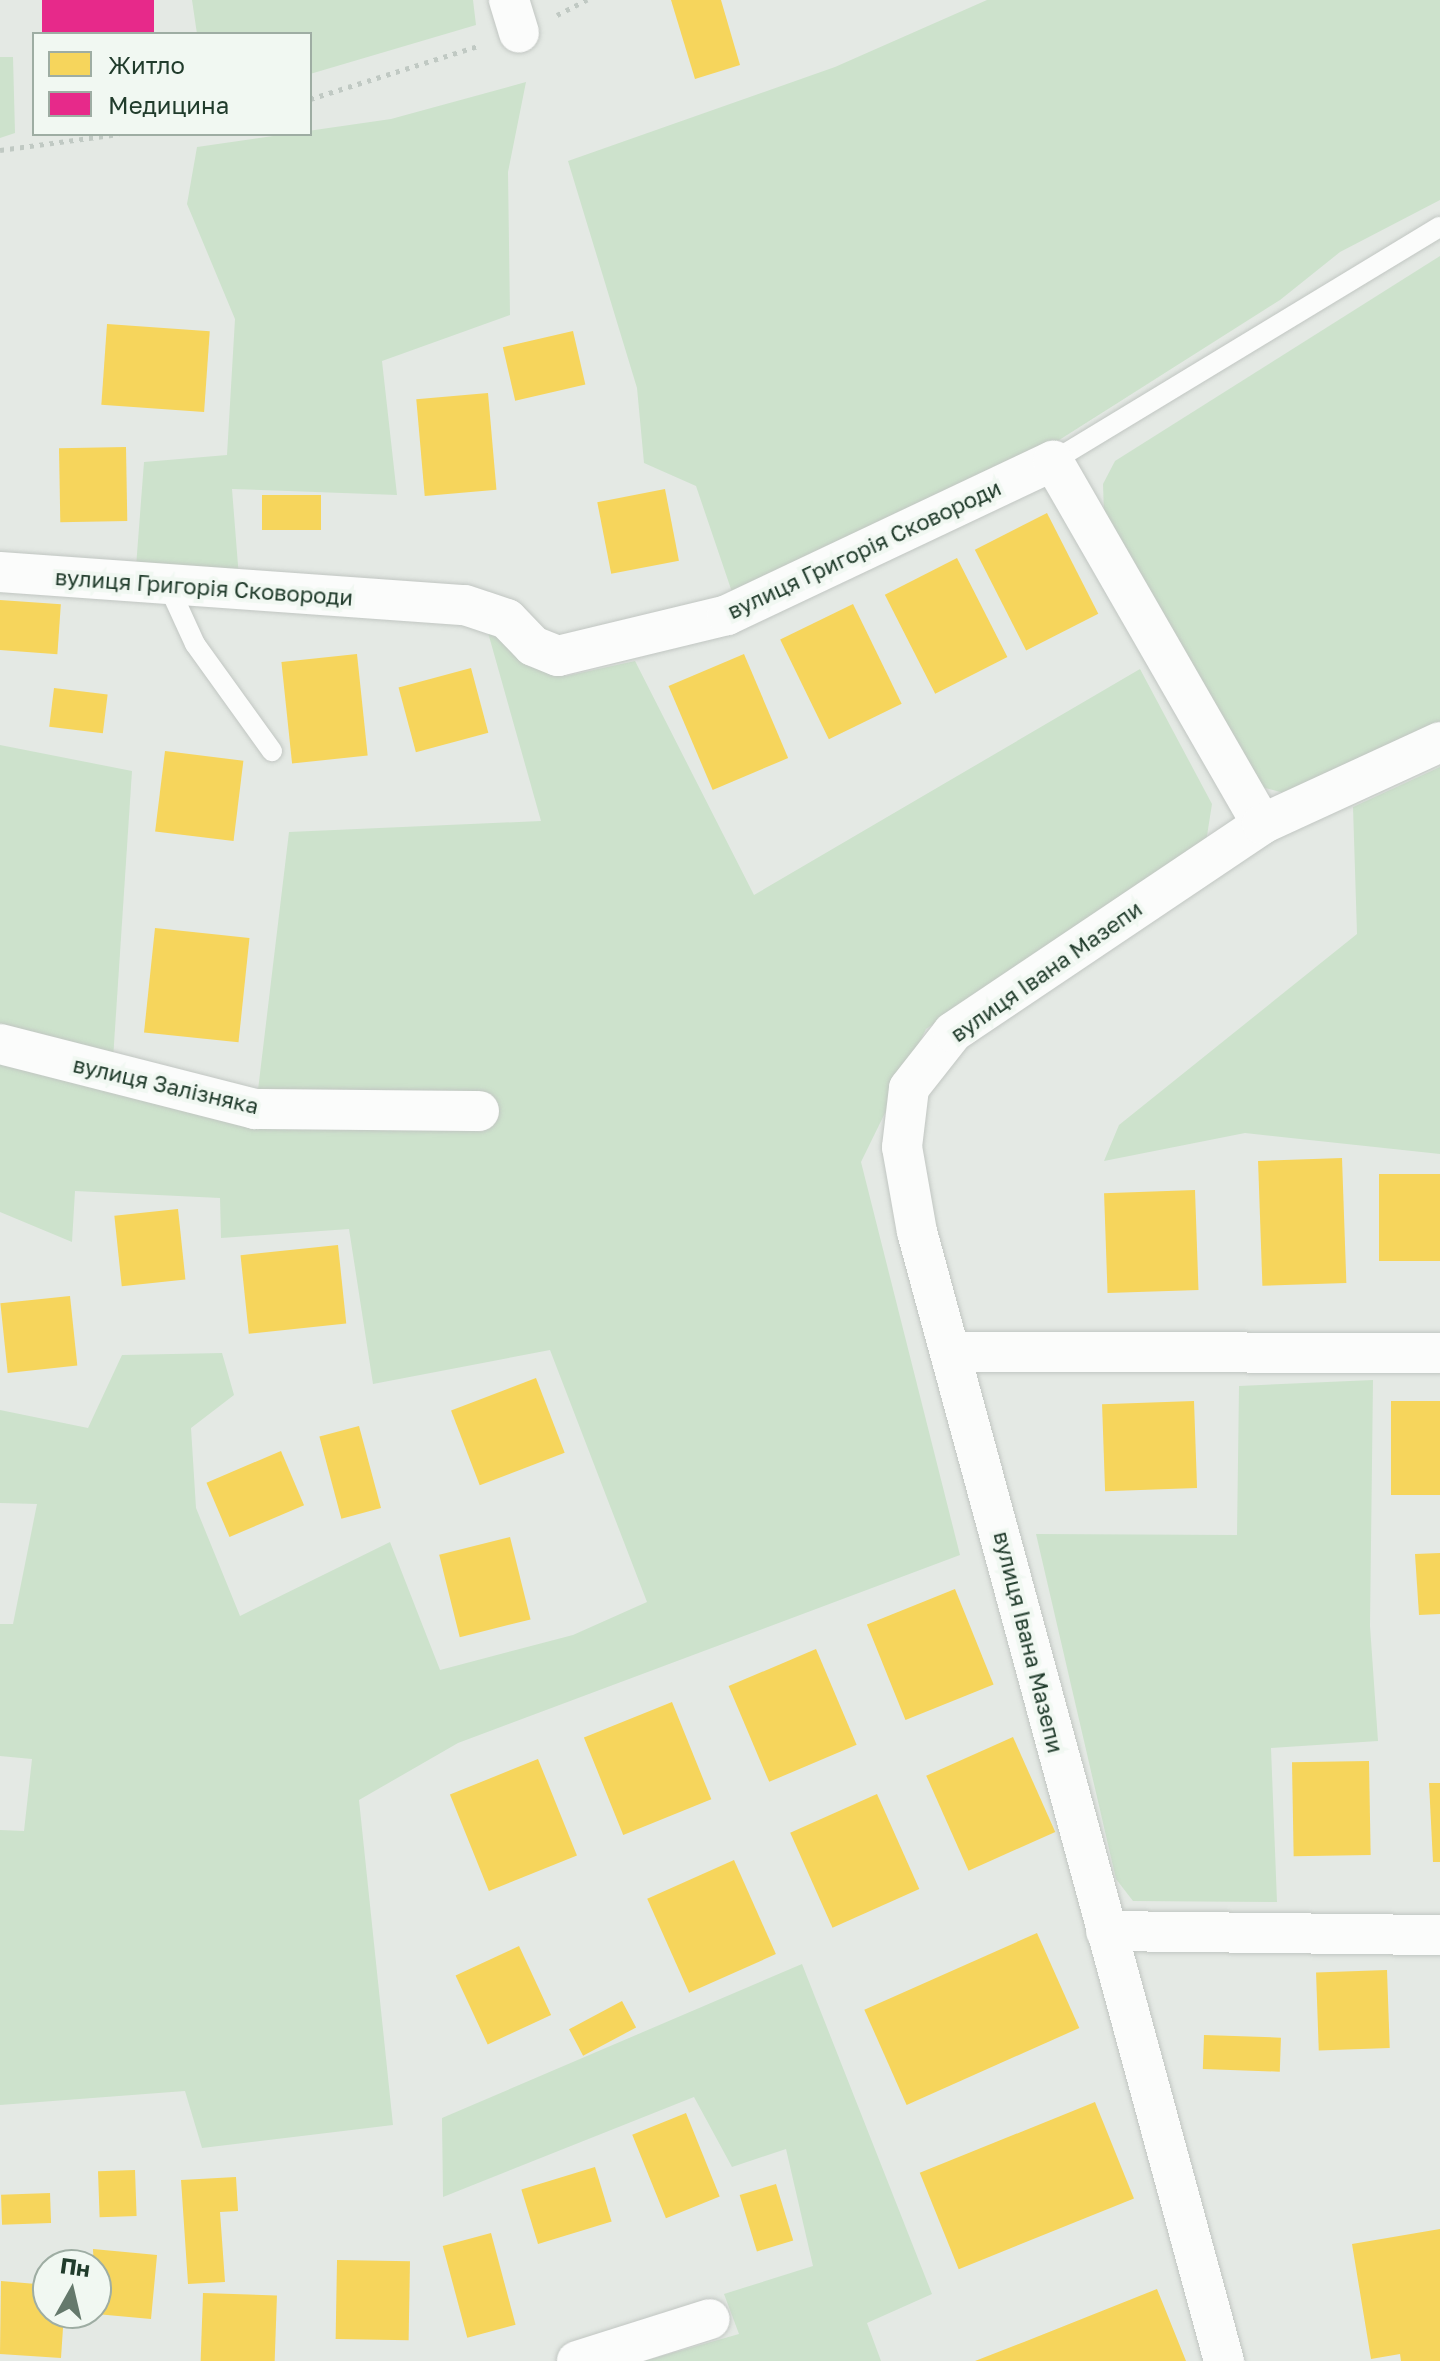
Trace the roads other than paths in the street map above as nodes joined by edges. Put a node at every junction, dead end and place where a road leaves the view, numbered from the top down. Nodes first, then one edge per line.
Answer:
1 (1440, 227) edge
2 (1053, 461) junction
3 (0, 572) edge
4 (168, 585) junction
5 (1440, 742) edge
6 (272, 751) dead end
7 (1262, 824) junction
8 (0, 1044) edge
9 (479, 1111) dead end
10 (953, 1352) junction
11 (1440, 1353) edge
12 (1106, 1931) junction
13 (1440, 1935) edge
14 (710, 2319) dead end
15 (577, 2361) edge
16 (1224, 2361) edge

1 - 2 lane, вулиця Григорія Сковороди
2 - 4 street, вулиця Григорія Сковороди
2 - 7 street
3 - 4 street, вулиця Григорія Сковороди
4 - 6 lane
5 - 7 street, вулиця Івана Мазепи
7 - 10 street, вулиця Івана Мазепи
8 - 9 street, вулиця Залізняка
10 - 11 street
10 - 12 street, вулиця Івана Мазепи
12 - 13 street
12 - 16 street, вулиця Івана Мазепи
14 - 15 street

